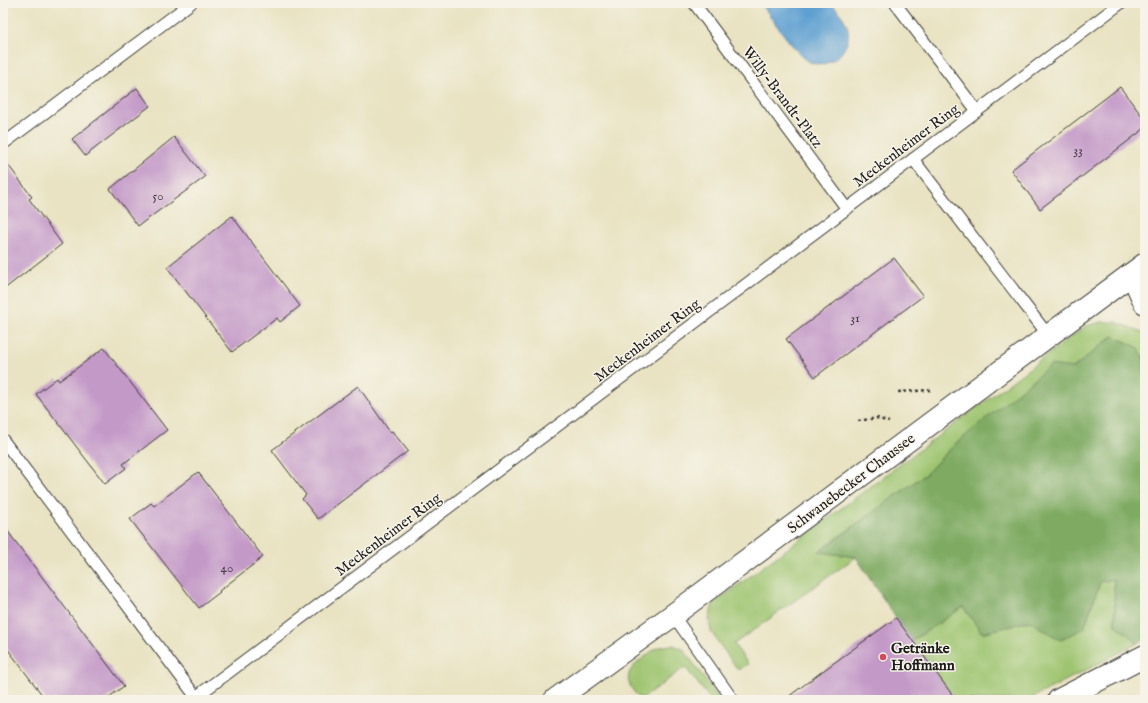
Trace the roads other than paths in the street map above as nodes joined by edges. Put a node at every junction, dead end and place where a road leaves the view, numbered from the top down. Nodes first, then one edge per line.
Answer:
1 (191, 3) edge
2 (694, 3) edge
3 (896, 3) edge
4 (1121, 3) edge
5 (977, 111) junction
6 (3, 144) edge
7 (913, 159) junction
8 (847, 208) junction
9 (1138, 269) edge
10 (1145, 303) edge
11 (1048, 335) junction
12 (3, 440) edge
13 (673, 615) junction
14 (1145, 656) edge
15 (194, 698) edge
16 (555, 700) edge
17 (733, 700) edge
18 (1059, 700) edge

1 - 6 lane
2 - 8 lane, Willy-Brandt-Platz
3 - 5 lane
4 - 5 lane, Meckenheimer Ring
5 - 7 lane, Meckenheimer Ring
7 - 8 lane, Meckenheimer Ring
7 - 11 lane
8 - 15 lane, Meckenheimer Ring
9 - 10 main road
9 - 11 main road, Schwanebecker Chaussee
11 - 13 main road, Schwanebecker Chaussee
12 - 15 lane
13 - 16 main road, Schwanebecker Chaussee
13 - 17 lane
14 - 18 main road

